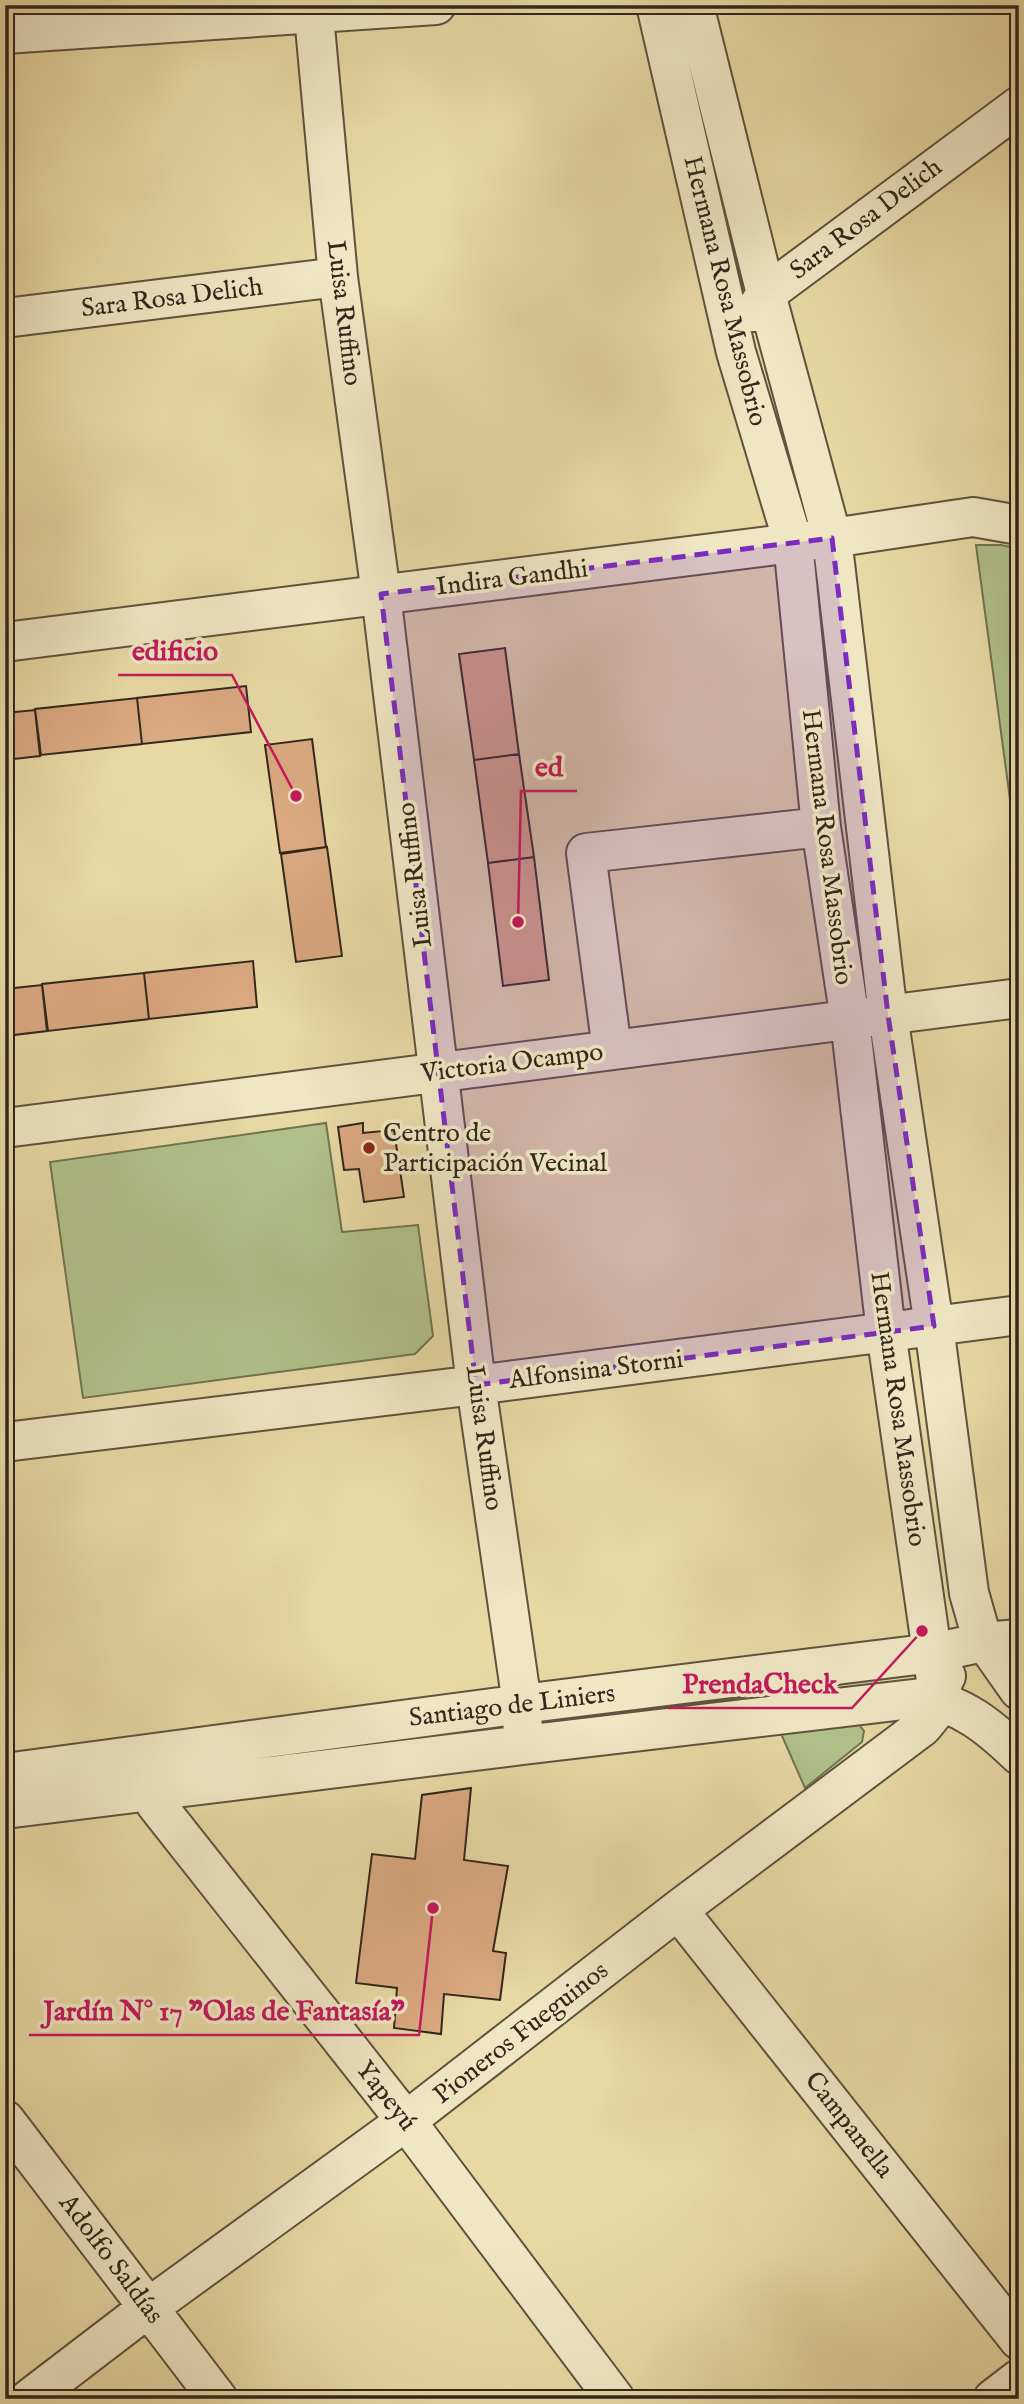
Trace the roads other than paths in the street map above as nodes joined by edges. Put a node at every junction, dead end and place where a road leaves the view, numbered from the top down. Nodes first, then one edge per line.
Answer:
1 (436, 5) edge
2 (656, 5) edge
3 (694, 5) edge
4 (313, 9) edge
5 (5, 34) edge
6 (1019, 106) edge
7 (338, 277) junction
8 (766, 294) junction
9 (5, 318) edge
10 (736, 352) junction
11 (1019, 525) edge
12 (832, 538) junction
13 (793, 542) junction
14 (382, 594) junction
15 (5, 642) edge
16 (821, 827) junction
17 (1019, 998) edge
18 (888, 1014) junction
19 (849, 1020) junction
20 (611, 1050) junction
21 (438, 1072) junction
22 (5, 1128) edge
23 (1019, 1315) edge
24 (934, 1326) junction
25 (886, 1332) junction
26 (476, 1385) junction
27 (5, 1442) edge
28 (1001, 1640) edge
29 (933, 1653) junction
30 (1019, 1690) edge
31 (939, 1700) junction
32 (522, 1704) junction
33 (857, 1705) junction
34 (523, 1745) junction
35 (1019, 1755) edge
36 (881, 1759) junction
37 (5, 1773) edge
38 (151, 1774) junction
39 (5, 1809) edge
40 (678, 1910) junction
41 (5, 2120) edge
42 (407, 2121) junction
43 (148, 2308) junction
44 (1019, 2340) edge
45 (1019, 2379) edge
46 (29, 2399) edge
47 (218, 2399) edge
48 (615, 2399) edge
49 (993, 2399) edge

1 - 4 street
2 - 10 street, Hermana Rosa Massobrio
3 - 8 street, Hermana Rosa Massobrio
4 - 5 street
4 - 7 street, Luisa Ruffino
6 - 8 street, Sara Rosa Delich
7 - 9 street, Sara Rosa Delich
7 - 14 street, Luisa Ruffino
8 - 10 street, Sara Rosa Delich
8 - 12 street, Hermana Rosa Massobrio
10 - 13 street, Hermana Rosa Massobrio
11 - 12 street, Indira Gandhi
12 - 13 street, Indira Gandhi
12 - 18 street, Hermana Rosa Massobrio
13 - 14 street, Indira Gandhi
13 - 16 street, Hermana Rosa Massobrio
14 - 15 street, Indira Gandhi
14 - 21 street, Luisa Ruffino
16 - 19 street, Hermana Rosa Massobrio
16 - 20 street
17 - 18 street, Victoria Ocampo
18 - 19 street, Victoria Ocampo
18 - 24 street, Hermana Rosa Massobrio
19 - 20 street, Victoria Ocampo
19 - 25 street, Hermana Rosa Massobrio
20 - 21 street, Victoria Ocampo
21 - 22 street, Victoria Ocampo
21 - 26 street, Luisa Ruffino
23 - 24 street, Alfonsina Storni
24 - 25 street, Alfonsina Storni
24 - 28 street, Hermana Rosa Massobrio
25 - 26 street, Alfonsina Storni
25 - 29 street, Hermana Rosa Massobrio
26 - 27 street, Alfonsina Storni
26 - 32 street, Luisa Ruffino
28 - 29 street, Santiago de Liniers
28 - 30 street
28 - 31 street, Pioneros Fueguinos
29 - 31 street, Hermana Rosa Massobrio
29 - 32 street, Santiago de Liniers
31 - 33 street, Santiago de Liniers
31 - 35 street
31 - 36 street, Pioneros Fueguinos
32 - 34 street, Luisa Ruffino
32 - 38 street, Santiago de Liniers
33 - 34 street, Santiago de Liniers
33 - 36 street
34 - 38 street, Santiago de Liniers
36 - 40 street, Pioneros Fueguinos
37 - 38 street, Santiago de Liniers
38 - 39 street, Santiago de Liniers
38 - 42 street, Yapeyú
40 - 42 street, Pioneros Fueguinos
40 - 44 street, Campanella
41 - 43 street, Adolfo Saldías
42 - 43 street, Pioneros Fueguinos
42 - 48 street, Yapeyú
43 - 46 street, Pioneros Fueguinos
43 - 47 street, Adolfo Saldías
45 - 49 street

